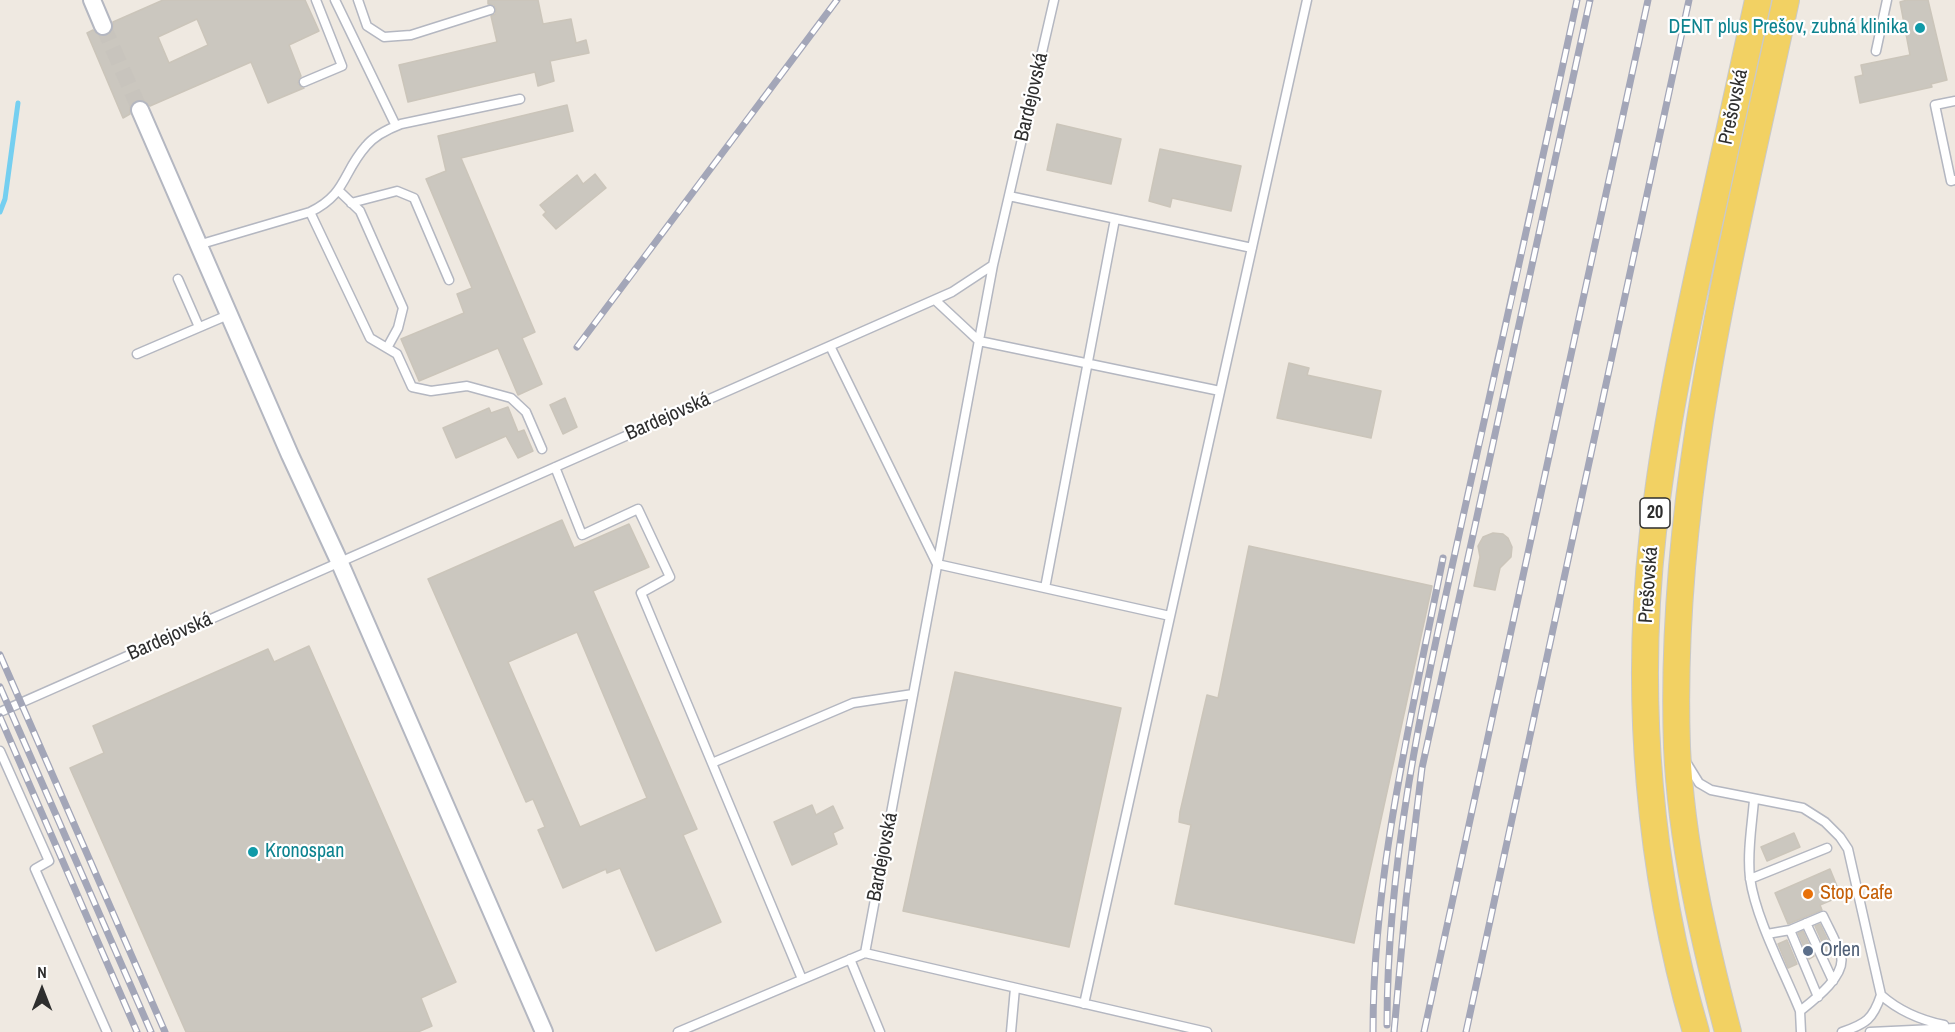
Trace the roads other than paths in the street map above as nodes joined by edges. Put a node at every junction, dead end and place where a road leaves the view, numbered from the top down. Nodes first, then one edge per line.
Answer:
1 (92, 0) edge
2 (316, 0) edge
3 (335, 0) edge
4 (358, 0) edge
5 (1054, 0) edge
6 (1307, 0) edge
7 (1758, 0) edge
8 (1786, 0) edge
9 (1887, 0) edge
10 (490, 10) dead end
11 (103, 26) tunnel mouth
12 (1876, 51) dead end
13 (304, 82) dead end
14 (520, 99) dead end
15 (1955, 101) edge
16 (140, 110) tunnel mouth
17 (396, 126) junction
18 (1955, 180) edge
19 (338, 190) junction
20 (1009, 196) junction
21 (351, 203) junction
22 (310, 212) junction
23 (1115, 219) junction
24 (198, 245) junction
25 (1252, 248) junction
26 (993, 265) junction
27 (178, 279) dead end
28 (449, 280) dead end
29 (935, 300) junction
30 (228, 315) junction
31 (199, 327) junction
32 (979, 340) junction
33 (830, 346) junction
34 (387, 348) junction
35 (137, 354) dead end
36 (1088, 363) junction
37 (1220, 391) junction
38 (542, 449) dead end
39 (555, 467) junction
40 (339, 561) junction
41 (937, 564) junction
42 (1045, 588) junction
43 (1170, 616) junction
44 (913, 694) junction
45 (0, 712) edge
46 (1677, 750) junction
47 (0, 751) edge
48 (712, 763) junction
49 (1754, 800) junction
50 (1827, 848) dead end
51 (1750, 879) junction
52 (1806, 923) junction
53 (1790, 930) junction
54 (1767, 934) junction
55 (865, 953) junction
56 (850, 959) junction
57 (802, 980) junction
58 (1833, 981) junction
59 (1015, 988) junction
60 (1881, 995) junction
61 (1818, 997) junction
62 (1084, 1004) junction
63 (1800, 1011) junction
64 (1955, 1028) edge
65 (107, 1032) edge
66 (544, 1032) edge
67 (678, 1032) edge
68 (880, 1032) edge
69 (1011, 1032) edge
70 (1207, 1032) edge
71 (1696, 1032) edge
72 (1728, 1032) edge
73 (1801, 1032) edge
74 (1842, 1032) edge
75 (1870, 1032) edge

1 - 11 street
2 - 13 lane
3 - 17 lane
4 - 10 lane
5 - 20 lane, Bardejovská
6 - 25 lane
7 - 71 main road, Prešovská / 20
8 - 46 main road, Prešovská / 20
9 - 12 lane
14 - 17 lane
15 - 18 lane
16 - 24 street
17 - 19 lane
19 - 21 lane
19 - 22 lane
20 - 23 lane
20 - 26 lane, Bardejovská
21 - 28 lane
21 - 34 lane
22 - 24 lane
22 - 34 lane
23 - 25 lane
23 - 36 lane
24 - 30 street
25 - 37 lane
26 - 29 lane, Bardejovská
26 - 32 lane, Bardejovská
27 - 31 lane
29 - 32 lane
29 - 33 lane, Bardejovská
30 - 31 lane
30 - 40 street
31 - 35 lane
32 - 36 lane
32 - 41 lane, Bardejovská
33 - 39 lane, Bardejovská
33 - 41 lane
34 - 38 lane
36 - 37 lane
36 - 42 lane
37 - 43 lane
39 - 40 lane, Bardejovská
39 - 48 lane
40 - 45 lane, Bardejovská
40 - 66 street
41 - 42 lane
41 - 44 lane, Bardejovská
42 - 43 lane
43 - 62 lane
44 - 48 lane
44 - 55 lane, Bardejovská
46 - 49 lane
46 - 72 main road, Prešovská / 20
47 - 65 lane
48 - 57 lane
49 - 51 lane
49 - 60 lane
50 - 51 lane
51 - 54 lane
52 - 53 lane
52 - 58 lane
52 - 58 lane
53 - 54 lane
53 - 61 lane
54 - 63 lane
55 - 56 lane
55 - 59 lane
56 - 57 lane
56 - 68 lane
57 - 67 lane
58 - 61 lane
59 - 62 lane
59 - 69 lane
60 - 64 lane
60 - 74 lane
61 - 63 lane
62 - 70 lane
63 - 73 lane
64 - 75 lane

